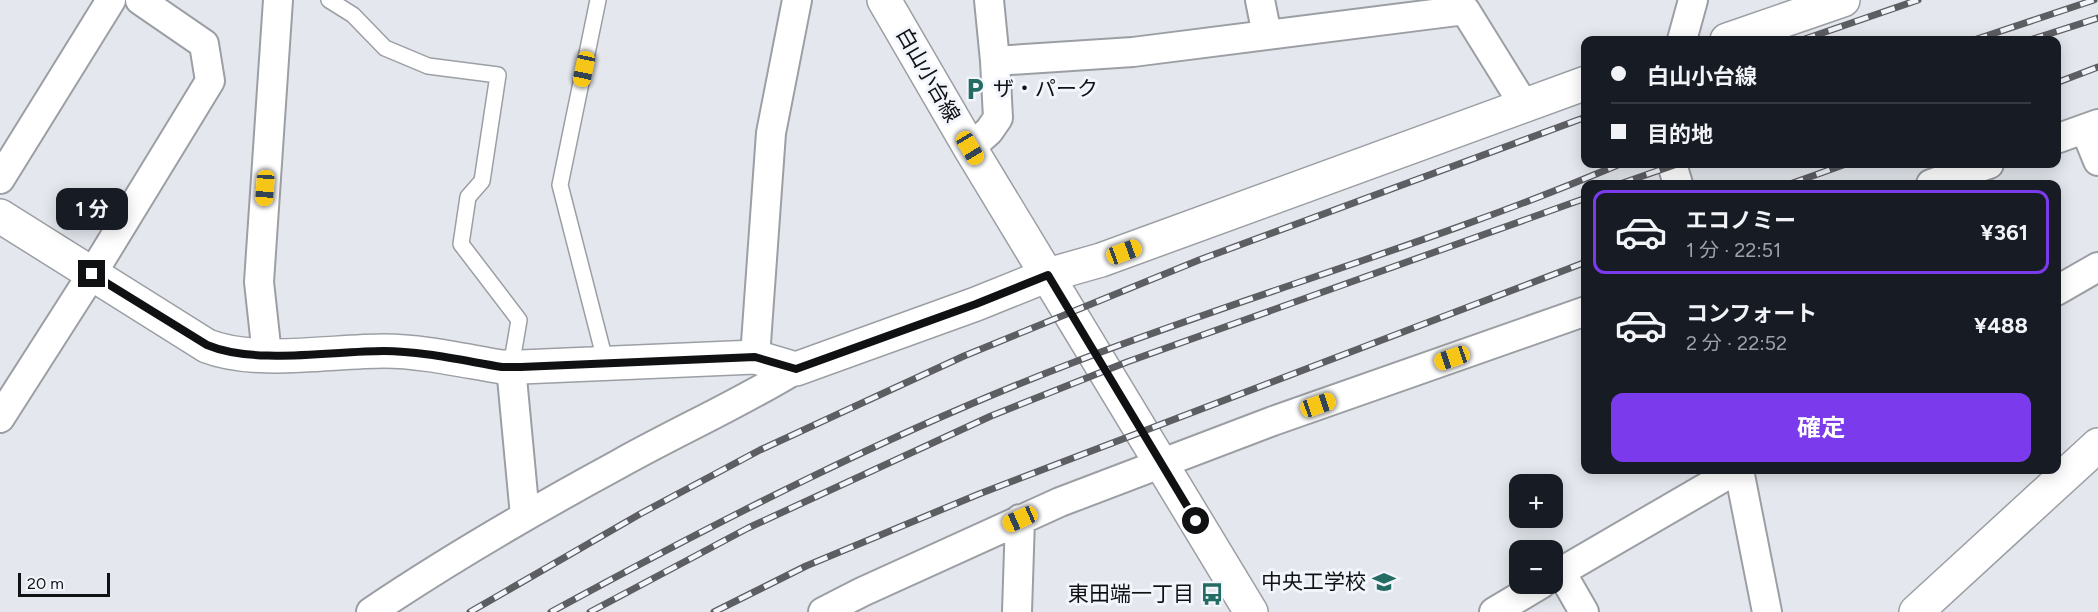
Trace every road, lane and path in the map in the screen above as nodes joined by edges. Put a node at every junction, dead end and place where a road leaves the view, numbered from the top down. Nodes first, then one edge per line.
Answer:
1 (111, 0) edge
2 (141, 0) edge
3 (278, 0) edge
4 (329, 0) edge
5 (598, 0) edge
6 (797, 0) edge
7 (884, 0) edge
8 (989, 0) edge
9 (1260, 0) edge
10 (1693, 0) edge
11 (1843, 0) edge
12 (1460, 5) edge
13 (1267, 35) junction
14 (1683, 36) edge
15 (1739, 36) edge
16 (995, 61) junction
17 (1581, 85) edge
18 (1524, 105) junction
19 (2092, 127) edge
20 (2061, 137) edge
21 (970, 148) junction
22 (2098, 161) edge
23 (1977, 168) edge
24 (0, 179) edge
25 (1943, 180) edge
26 (0, 216) edge
27 (2098, 267) edge
28 (92, 274) junction
29 (1048, 275) junction
30 (2061, 288) edge
31 (1581, 314) edge
32 (267, 355) junction
33 (755, 357) junction
34 (606, 364) junction
35 (511, 367) junction
36 (796, 369) junction
37 (0, 418) edge
38 (2098, 445) edge
39 (1160, 462) junction
40 (1731, 474) edge
41 (1739, 474) edge
42 (525, 516) junction
43 (1020, 519) junction
44 (1563, 570) edge
45 (1563, 590) edge
46 (1523, 594) edge
47 (371, 612) edge
48 (823, 612) edge
49 (1017, 612) edge
50 (1251, 612) edge
51 (1494, 612) edge
52 (1584, 612) edge
53 (1767, 612) edge
54 (1916, 612) edge

1 - 24 street
2 - 28 street
3 - 32 street
4 - 35 lane
5 - 34 lane
6 - 33 street
7 - 21 street, 白山小台線
8 - 16 street
9 - 13 street
10 - 14 street
11 - 15 street
12 - 13 street
12 - 18 street
13 - 16 street
16 - 21 street
17 - 18 street
18 - 29 street
19 - 20 street
19 - 22 street
21 - 29 street, 白山小台線
23 - 25 street
26 - 28 street
27 - 30 street
28 - 32 street
28 - 37 street
29 - 36 street
29 - 39 street, 白山小台線
31 - 39 street
32 - 35 street
33 - 34 street
33 - 36 street
34 - 35 street
35 - 42 street
36 - 42 street
38 - 54 street
39 - 43 street
39 - 50 street, 白山小台線
40 - 44 street
41 - 53 street
42 - 47 street
43 - 48 street
43 - 49 street
45 - 52 street
46 - 51 street

